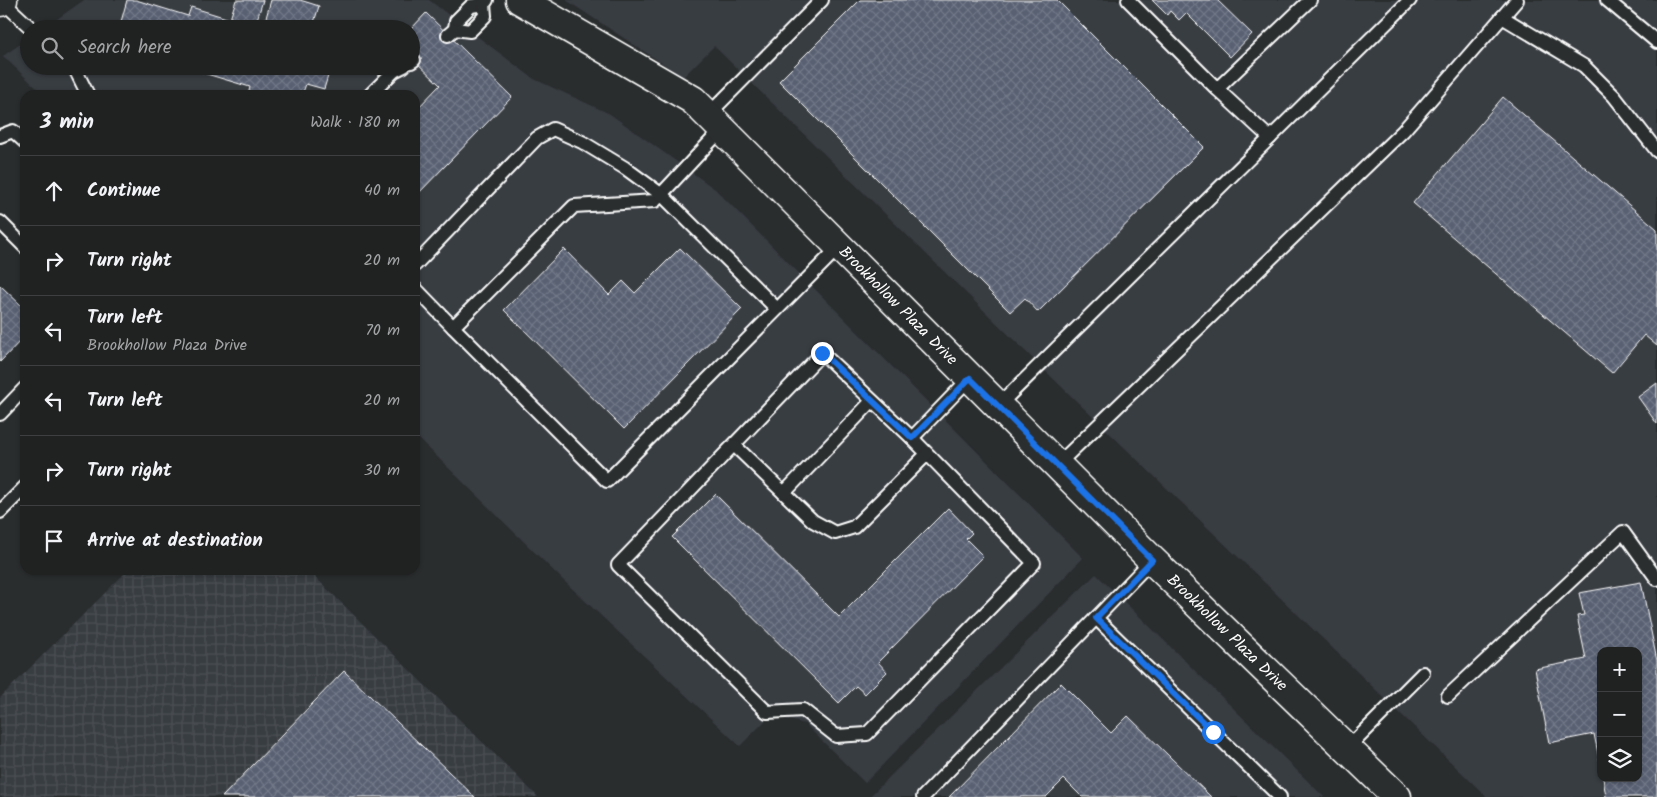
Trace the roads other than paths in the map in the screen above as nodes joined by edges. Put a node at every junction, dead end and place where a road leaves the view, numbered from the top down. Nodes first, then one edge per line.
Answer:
1 (520, 0) edge
2 (822, 0) edge
3 (1128, 0) edge
4 (1310, 0) edge
5 (1410, 0) edge
6 (1517, 0) edge
7 (1607, 0) edge
8 (1, 1) edge
9 (486, 2) edge
10 (1502, 17) junction
11 (22, 20) edge
12 (452, 32) dead end
13 (1657, 42) edge
14 (77, 75) edge
15 (390, 75) edge
16 (1217, 89) junction
17 (85, 90) edge
18 (375, 90) edge
19 (715, 122) junction
20 (0, 136) edge
21 (20, 137) edge
22 (1270, 138) junction
23 (1657, 151) edge
24 (662, 195) junction
25 (0, 222) edge
26 (20, 241) edge
27 (839, 247) junction
28 (420, 260) edge
29 (420, 293) edge
30 (777, 309) junction
31 (453, 327) junction
32 (970, 378) junction
33 (20, 393) edge
34 (872, 401) junction
35 (998, 406) junction
36 (0, 414) edge
37 (912, 438) junction
38 (734, 445) junction
39 (927, 454) junction
40 (1057, 465) junction
41 (20, 491) edge
42 (784, 493) junction
43 (0, 512) edge
44 (1152, 560) junction
45 (1657, 579) edge
46 (1096, 618) junction
47 (1423, 673) dead end
48 (1448, 696) dead end
49 (1347, 749) junction
50 (923, 797) edge
51 (1280, 797) edge
52 (1397, 797) edge

1 - 19 street, Brookhollow Plaza Drive
2 - 19 lane
3 - 16 lane
4 - 16 lane
5 - 22 lane
6 - 10 lane
7 - 13 lane
8 - 11 lane
9 - 12 lane
10 - 23 lane
10 - 40 lane
14 - 17 lane
15 - 18 lane
16 - 22 lane
19 - 24 lane
19 - 27 street, Brookhollow Plaza Drive
20 - 21 lane
22 - 35 lane
24 - 28 lane
24 - 30 lane
24 - 31 lane
25 - 26 lane
27 - 30 lane
27 - 32 street, Brookhollow Plaza Drive
29 - 31 lane
30 - 31 lane
32 - 35 street, Brookhollow Plaza Drive
32 - 37 lane
33 - 36 lane
34 - 37 lane
34 - 38 lane
34 - 42 lane
35 - 40 street, Brookhollow Plaza Drive
37 - 39 lane
38 - 39 lane
38 - 42 lane
39 - 42 lane
40 - 44 street, Brookhollow Plaza Drive
41 - 43 lane
44 - 46 lane
44 - 49 street, Brookhollow Plaza Drive
45 - 48 lane
46 - 50 lane
46 - 51 lane
47 - 49 lane
49 - 52 street, Brookhollow Plaza Drive

